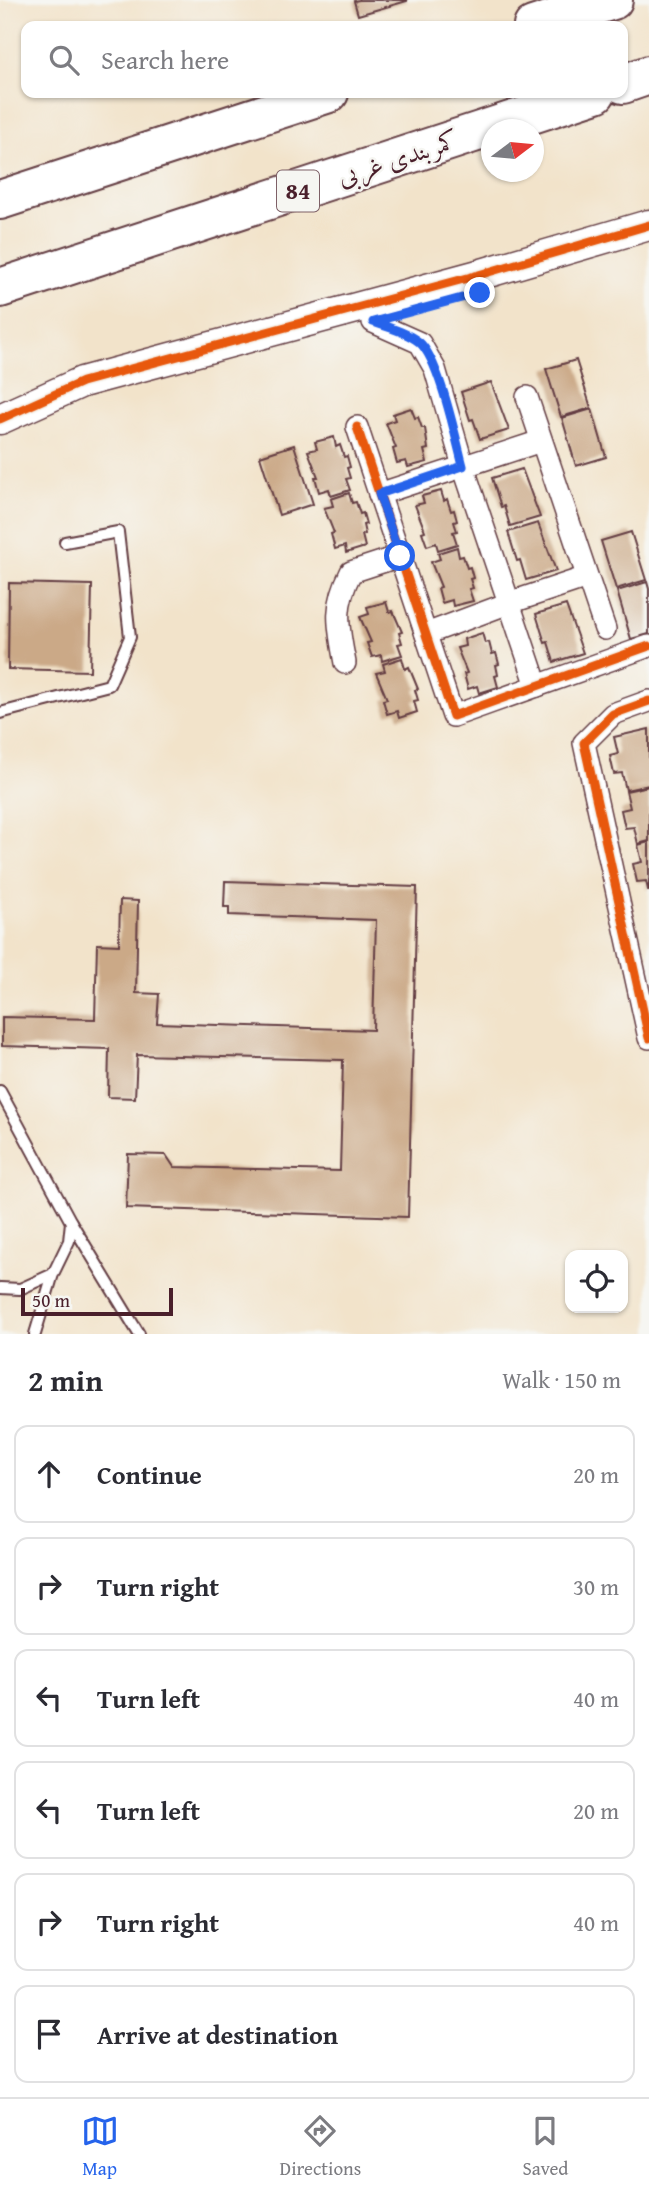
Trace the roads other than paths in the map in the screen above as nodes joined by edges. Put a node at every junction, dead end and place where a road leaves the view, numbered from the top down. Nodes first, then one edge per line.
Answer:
1 (613, 0) edge
2 (548, 21) edge
3 (649, 75) edge
4 (628, 82) edge
5 (314, 98) edge
6 (581, 98) edge
7 (0, 200) edge
8 (649, 225) edge
9 (649, 243) edge
10 (0, 288) edge
11 (373, 322) junction
12 (527, 397) dead end
13 (4, 417) edge
14 (357, 427) dead end
15 (541, 441) junction
16 (463, 466) junction
17 (379, 494) junction
18 (65, 542) dead end
19 (400, 556) junction
20 (587, 578) junction
21 (509, 603) junction
22 (604, 629) dead end
23 (426, 634) junction
24 (649, 646) edge
25 (345, 663) dead end
26 (537, 686) junction
27 (649, 701) edge
28 (0, 713) edge
29 (649, 1038) edge
30 (0, 1091) edge
31 (71, 1222) junction
32 (53, 1274) junction
33 (0, 1288) edge
34 (34, 1334) edge
35 (139, 1334) edge

1 - 2 highway
3 - 4 highway
5 - 7 highway
6 - 10 highway, کمربندی غربی / 84
8 - 13 street
9 - 11 street
11 - 13 street
11 - 16 street
12 - 15 street
14 - 17 street
15 - 16 street
15 - 20 street
16 - 17 street
16 - 21 street
17 - 19 street
18 - 28 lane
19 - 23 street
19 - 25 street
20 - 21 street
20 - 22 street
21 - 23 street
21 - 26 street
23 - 26 street
24 - 26 street
27 - 29 street
30 - 31 lane
31 - 32 lane
31 - 35 lane
32 - 33 lane
32 - 34 lane

